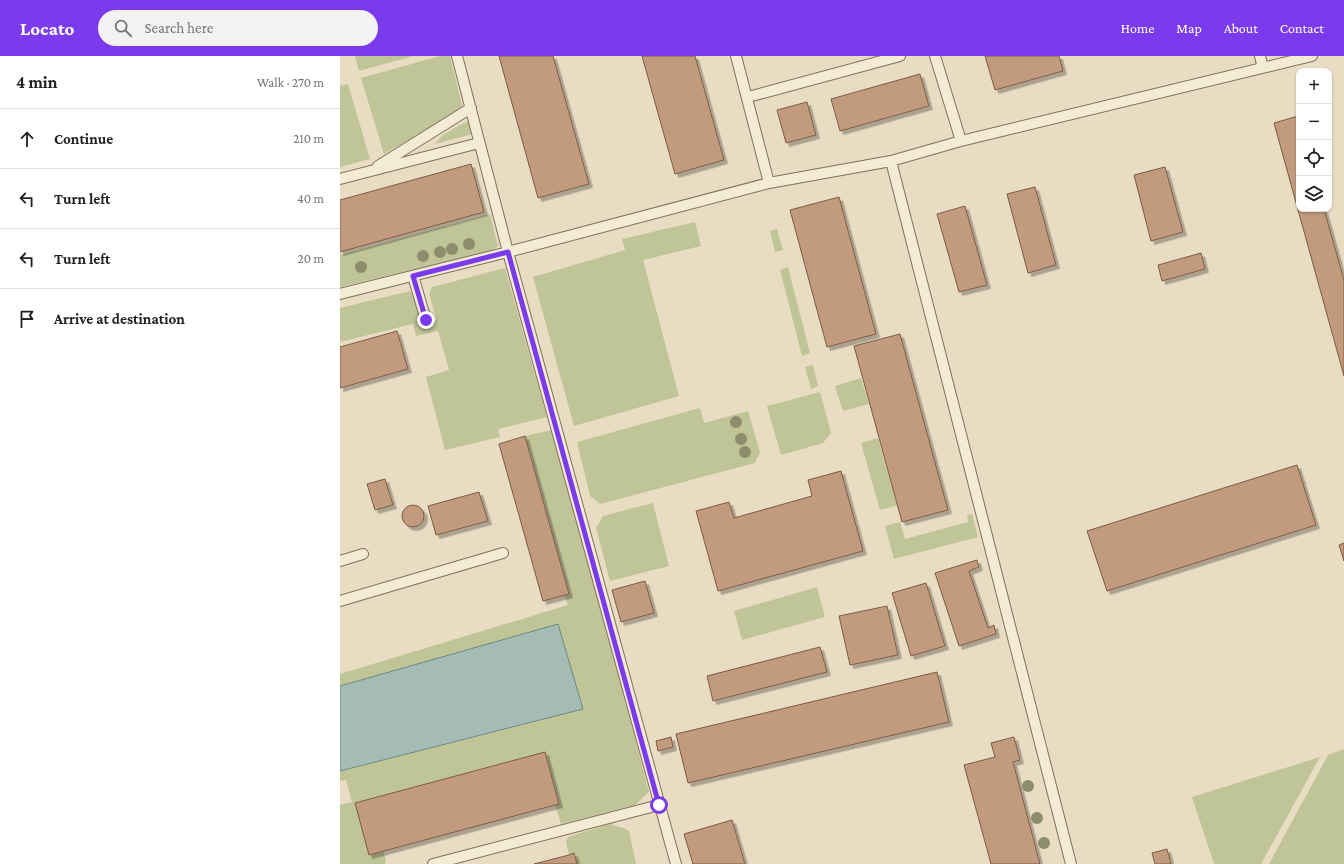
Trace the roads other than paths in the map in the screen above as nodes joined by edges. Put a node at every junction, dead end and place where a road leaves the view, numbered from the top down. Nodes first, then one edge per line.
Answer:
1 (457, 56) edge
2 (736, 56) edge
3 (900, 56) edge
4 (935, 56) edge
5 (1260, 56) edge
6 (1312, 56) edge
7 (1263, 68) junction
8 (748, 97) junction
9 (470, 108) junction
10 (961, 141) junction
11 (480, 143) junction
12 (891, 161) junction
13 (370, 171) junction
14 (340, 179) edge
15 (769, 183) junction
16 (508, 252) junction
17 (413, 276) junction
18 (340, 294) edge
19 (426, 320) dead end
20 (503, 553) dead end
21 (363, 554) dead end
22 (340, 560) edge
23 (340, 601) edge
24 (659, 805) junction
25 (433, 864) edge
26 (676, 864) edge
27 (1071, 864) edge

1 - 9 lane
2 - 8 lane
3 - 8 lane
4 - 10 lane
5 - 7 lane
6 - 7 lane
7 - 10 lane
8 - 15 lane
9 - 11 lane
9 - 13 lane
10 - 12 lane
11 - 13 lane
11 - 16 lane
12 - 15 lane
12 - 27 lane
13 - 14 lane
15 - 16 lane
16 - 17 lane
16 - 24 lane
17 - 18 lane
17 - 19 lane
20 - 23 lane
21 - 22 lane
24 - 25 lane
24 - 26 lane

